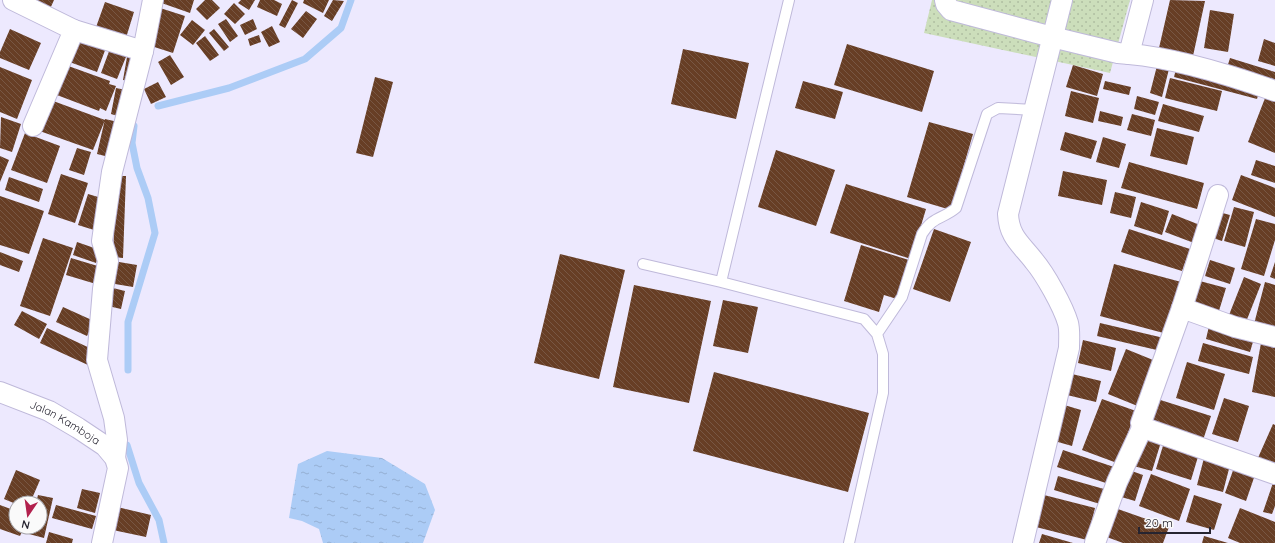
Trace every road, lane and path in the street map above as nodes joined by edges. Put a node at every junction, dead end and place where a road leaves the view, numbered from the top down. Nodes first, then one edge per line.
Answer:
1 (13, 0) edge
2 (153, 0) edge
3 (789, 0) edge
4 (945, 0) edge
5 (1062, 0) edge
6 (1143, 0) edge
7 (74, 30) junction
8 (1052, 37) junction
9 (144, 51) junction
10 (1129, 54) junction
11 (1275, 90) edge
12 (1034, 110) junction
13 (33, 126) dead end
14 (1218, 194) dead end
15 (643, 264) dead end
16 (722, 282) junction
17 (1182, 308) junction
18 (877, 334) junction
19 (1275, 337) edge
20 (0, 380) edge
21 (0, 392) edge
22 (71, 408) dead end
23 (1143, 426) junction
24 (117, 463) junction
25 (1275, 474) edge
26 (102, 543) edge
27 (849, 543) edge
28 (1023, 543) edge
29 (1095, 543) edge

1 - 7 street
2 - 9 street
3 - 16 lane
4 - 8 street
5 - 8 street
6 - 10 street
7 - 9 street
7 - 13 street
8 - 10 street
8 - 12 street
9 - 24 street
10 - 11 street
12 - 18 lane
12 - 28 street
14 - 17 street
15 - 16 lane
16 - 18 lane
17 - 19 street
17 - 23 street
18 - 27 lane
20 - 22 street
21 - 24 street, Jalan Kamboja
23 - 25 street
23 - 29 street
24 - 26 street

